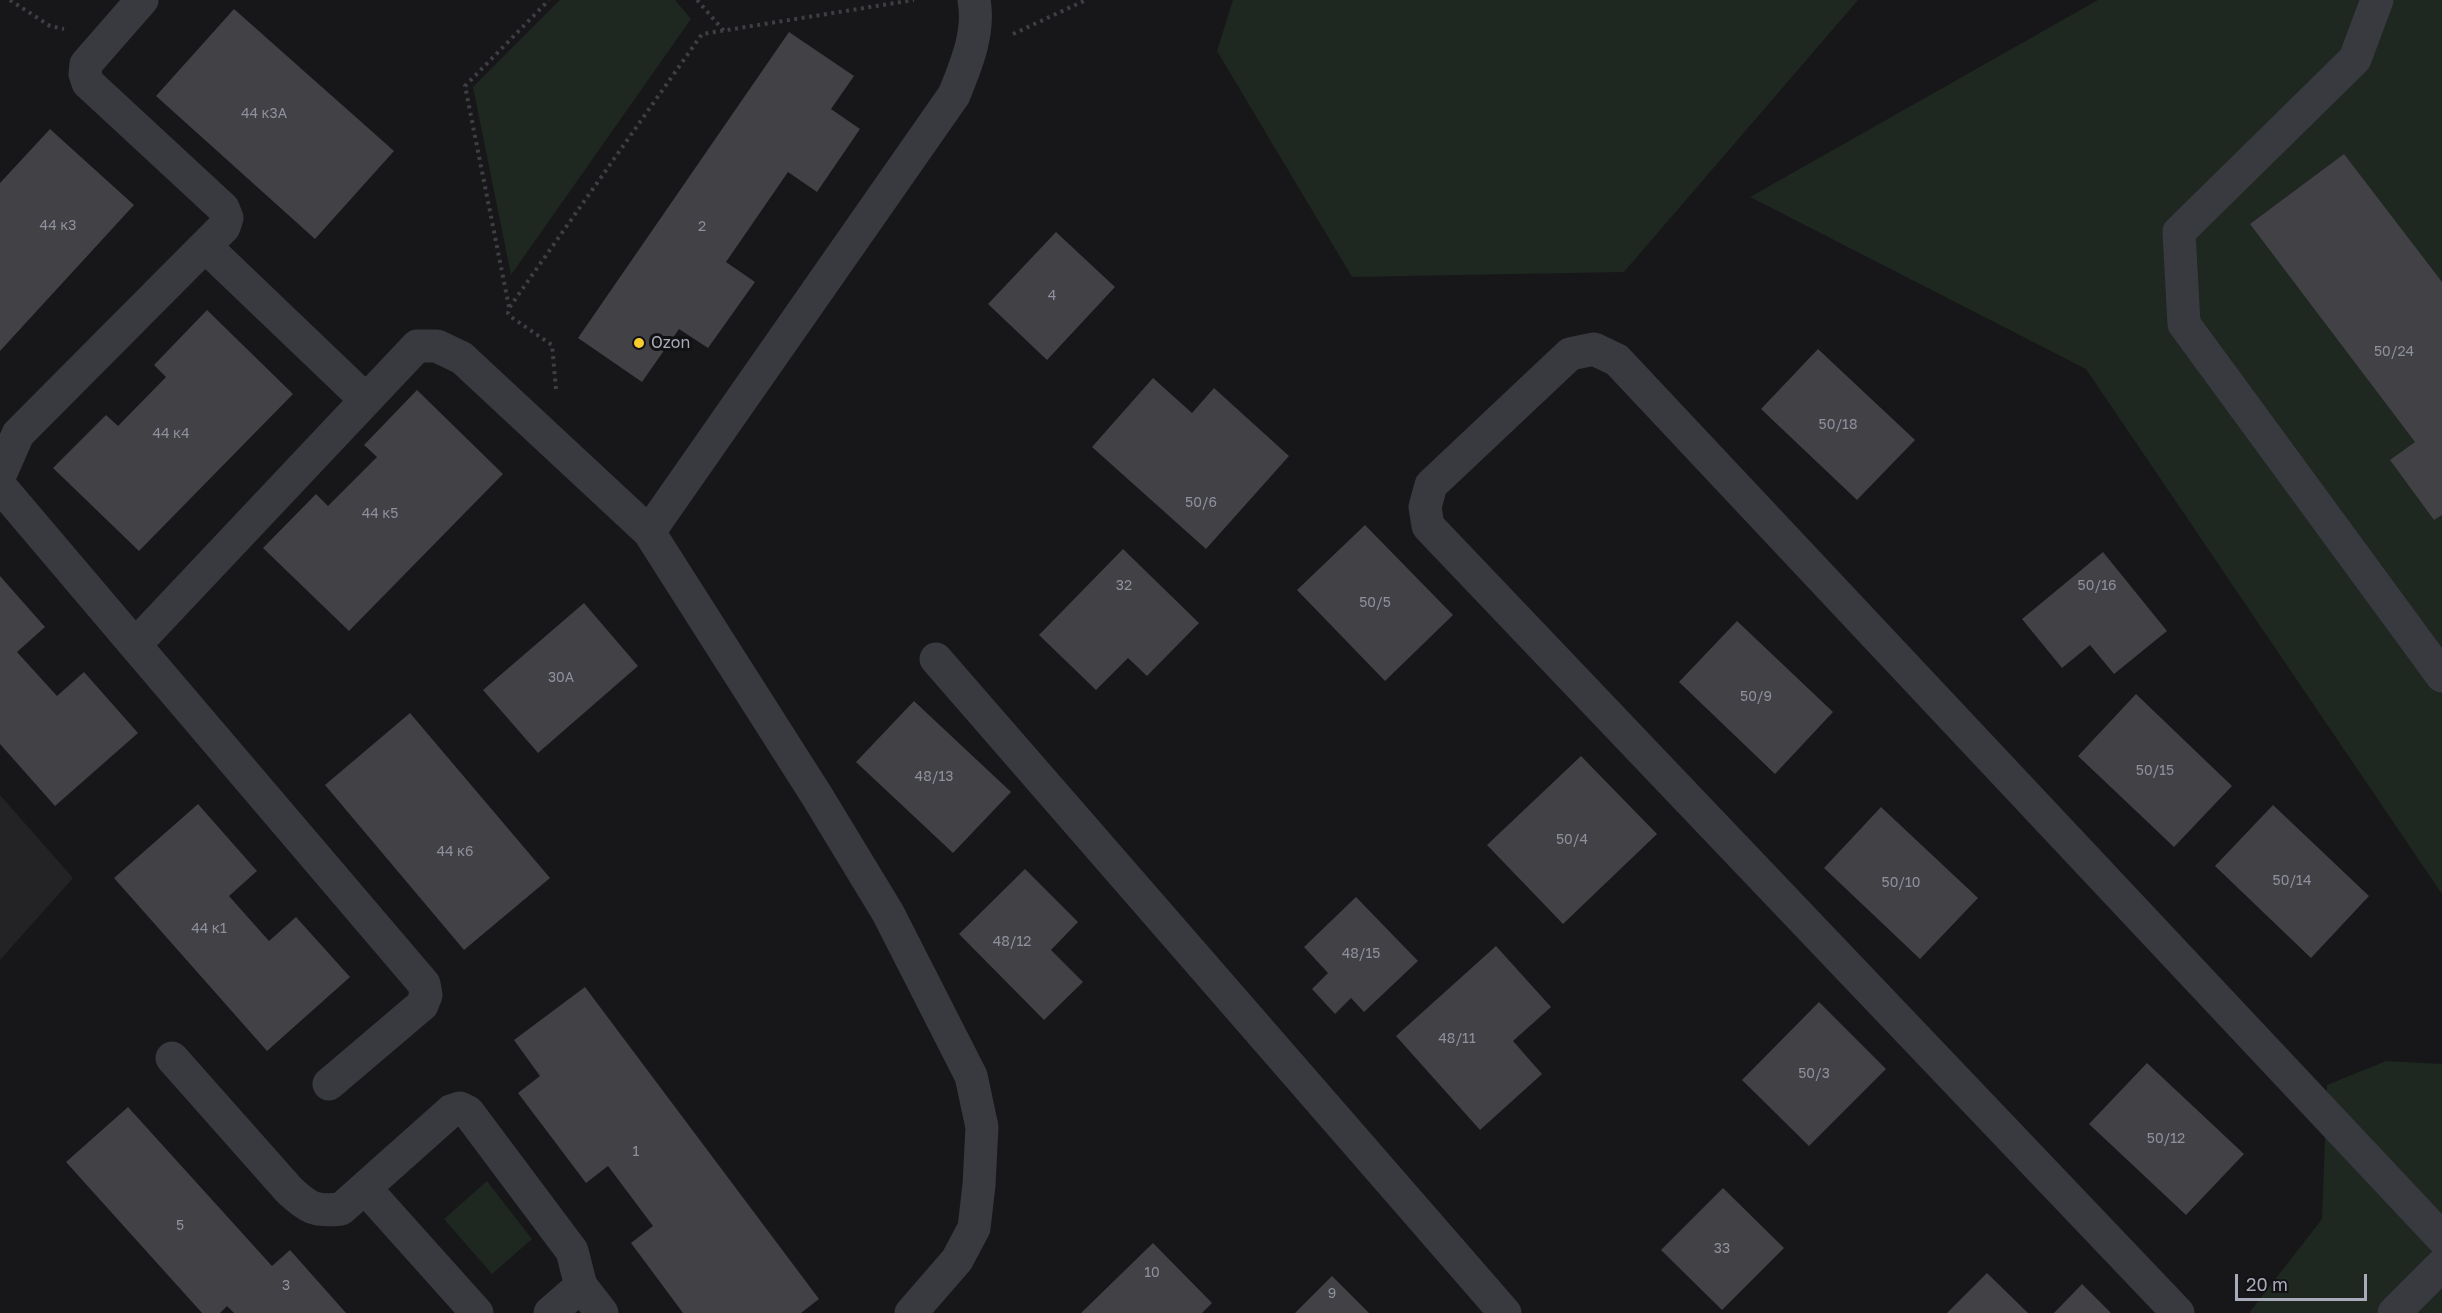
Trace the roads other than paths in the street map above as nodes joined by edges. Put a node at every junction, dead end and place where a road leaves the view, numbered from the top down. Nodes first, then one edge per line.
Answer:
1 (142, 0) edge
2 (974, 0) edge
3 (2377, 0) edge
4 (206, 246) junction
5 (366, 400) junction
6 (0, 475) edge
7 (0, 486) edge
8 (649, 532) junction
9 (135, 645) junction
10 (936, 659) dead end
11 (2442, 676) edge
12 (172, 1058) dead end
13 (329, 1084) dead end
14 (365, 1188) junction
15 (2442, 1238) edge
16 (2442, 1265) edge
17 (580, 1286) junction
18 (477, 1313) edge
19 (550, 1313) edge
20 (603, 1313) edge
21 (910, 1313) edge
22 (1505, 1313) edge
23 (2178, 1313) edge
24 (2394, 1313) edge

1 - 4 street
2 - 8 street
3 - 11 street
4 - 5 street
4 - 6 street
5 - 8 street
5 - 9 street
7 - 9 street
8 - 21 street
9 - 13 street
10 - 22 street
12 - 14 street
14 - 17 street
14 - 18 street
15 - 23 street
16 - 24 street
17 - 19 street
17 - 20 street

